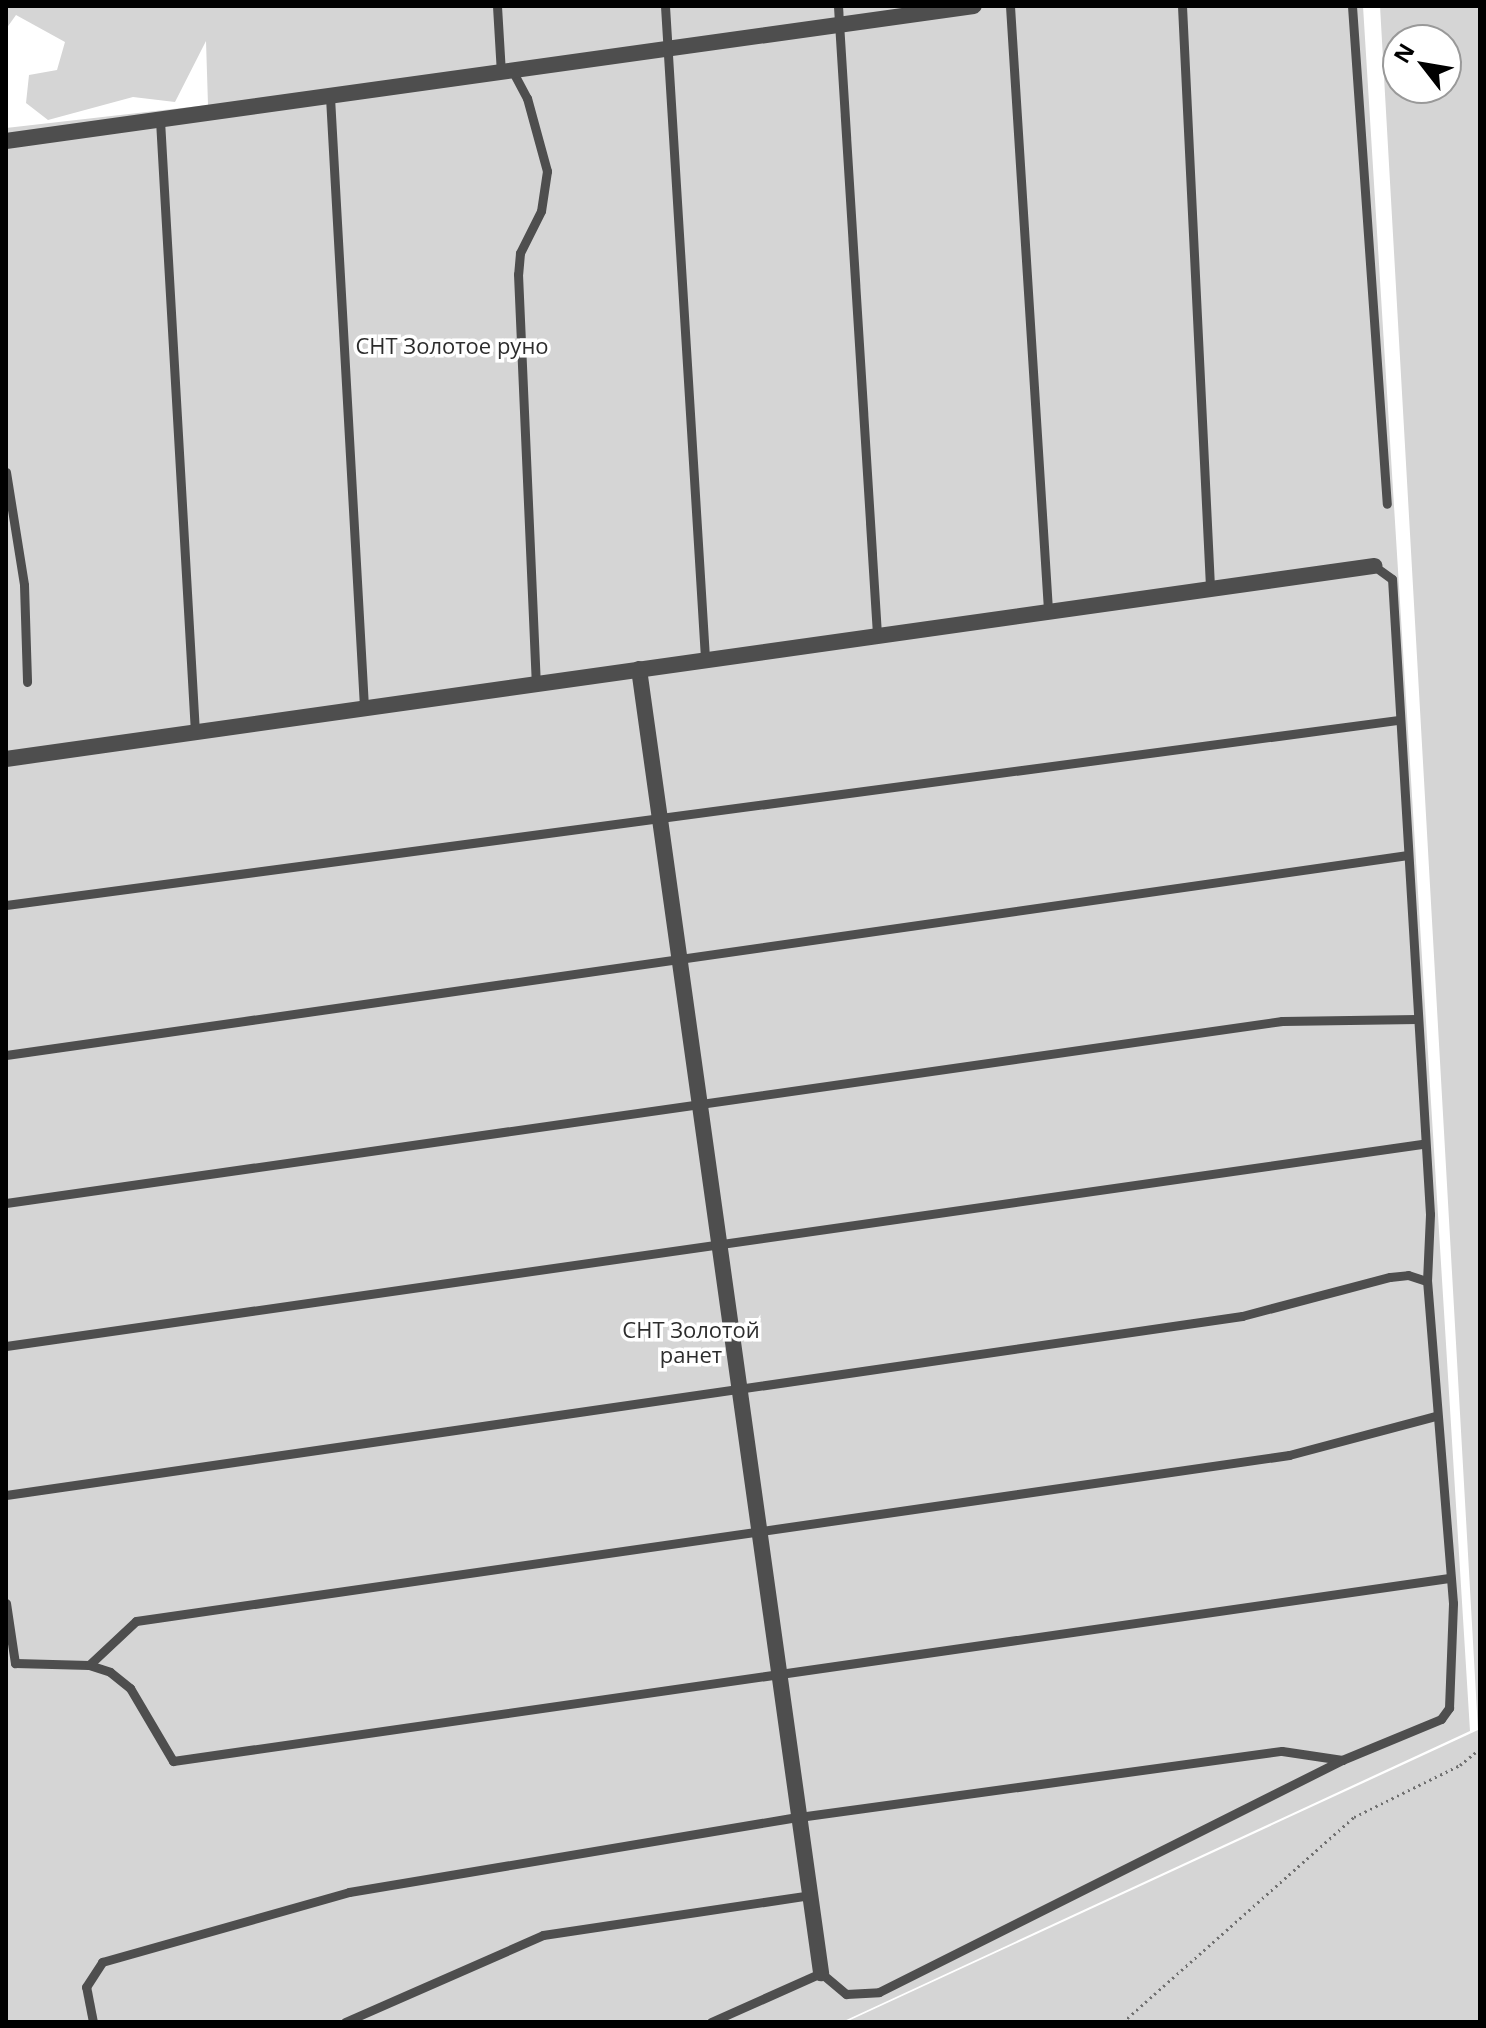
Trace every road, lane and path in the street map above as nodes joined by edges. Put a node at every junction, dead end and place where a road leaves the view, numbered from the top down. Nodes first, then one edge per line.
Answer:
1 (497, 6) edge
2 (665, 6) edge
3 (838, 6) edge
4 (974, 6) edge
5 (1010, 6) edge
6 (1182, 6) edge
7 (1352, 6) edge
8 (840, 25) junction
9 (668, 51) junction
10 (507, 73) junction
11 (330, 97) junction
12 (160, 120) junction
13 (6, 141) edge
14 (6, 472) edge
15 (1387, 504) dead end
16 (1374, 566) joint
17 (1210, 587) junction
18 (1048, 610) junction
19 (877, 635) junction
20 (705, 659) junction
21 (639, 669) junction
22 (27, 682) dead end
23 (536, 684) junction
24 (364, 708) junction
25 (1399, 720) junction
26 (195, 733) junction
27 (6, 759) edge
28 (660, 815) junction
29 (1408, 855) junction
30 (6, 905) edge
31 (680, 958) junction
32 (1417, 1019) junction
33 (6, 1055) edge
34 (700, 1100) junction
35 (1422, 1144) junction
36 (6, 1203) edge
37 (719, 1242) junction
38 (1427, 1281) junction
39 (6, 1346) edge
40 (740, 1387) junction
41 (1436, 1416) junction
42 (6, 1495) edge
43 (760, 1530) junction
44 (1449, 1578) junction
45 (6, 1603) edge
46 (89, 1665) junction
47 (780, 1674) junction
48 (1480, 1749) edge
49 (1342, 1760) junction
50 (799, 1817) junction
51 (810, 1895) junction
52 (821, 1973) junction
53 (93, 2022) edge
54 (345, 2022) edge
55 (711, 2022) edge
56 (1123, 2022) edge

1 - 10 lane
2 - 9 lane
3 - 8 lane
4 - 8 street
5 - 18 lane
6 - 17 lane
7 - 15 lane
8 - 9 street
8 - 19 lane
9 - 10 street
9 - 20 lane
10 - 11 street
10 - 23 lane
11 - 12 street
11 - 24 lane
12 - 13 street
12 - 26 lane
14 - 22 lane
16 - 17 street
16 - 25 lane
17 - 18 street
18 - 19 street
19 - 20 street
20 - 21 street
21 - 23 street
21 - 28 street
23 - 24 street
24 - 26 street
25 - 28 lane
25 - 29 lane
26 - 27 street
28 - 30 lane
28 - 31 street
29 - 31 lane
29 - 32 lane
31 - 33 lane
31 - 34 street
32 - 34 lane
32 - 35 lane
34 - 36 lane
34 - 37 street
35 - 37 lane
35 - 38 lane
37 - 39 lane
37 - 40 street
38 - 40 lane
38 - 41 lane
40 - 42 lane
40 - 43 street
41 - 43 lane
41 - 44 lane
43 - 46 lane
43 - 47 street
44 - 47 lane
44 - 49 lane
45 - 46 lane
46 - 47 lane
47 - 50 street
48 - 56 path
49 - 50 lane
49 - 52 lane
50 - 51 street
50 - 53 lane
51 - 52 street
51 - 54 lane
52 - 55 lane

